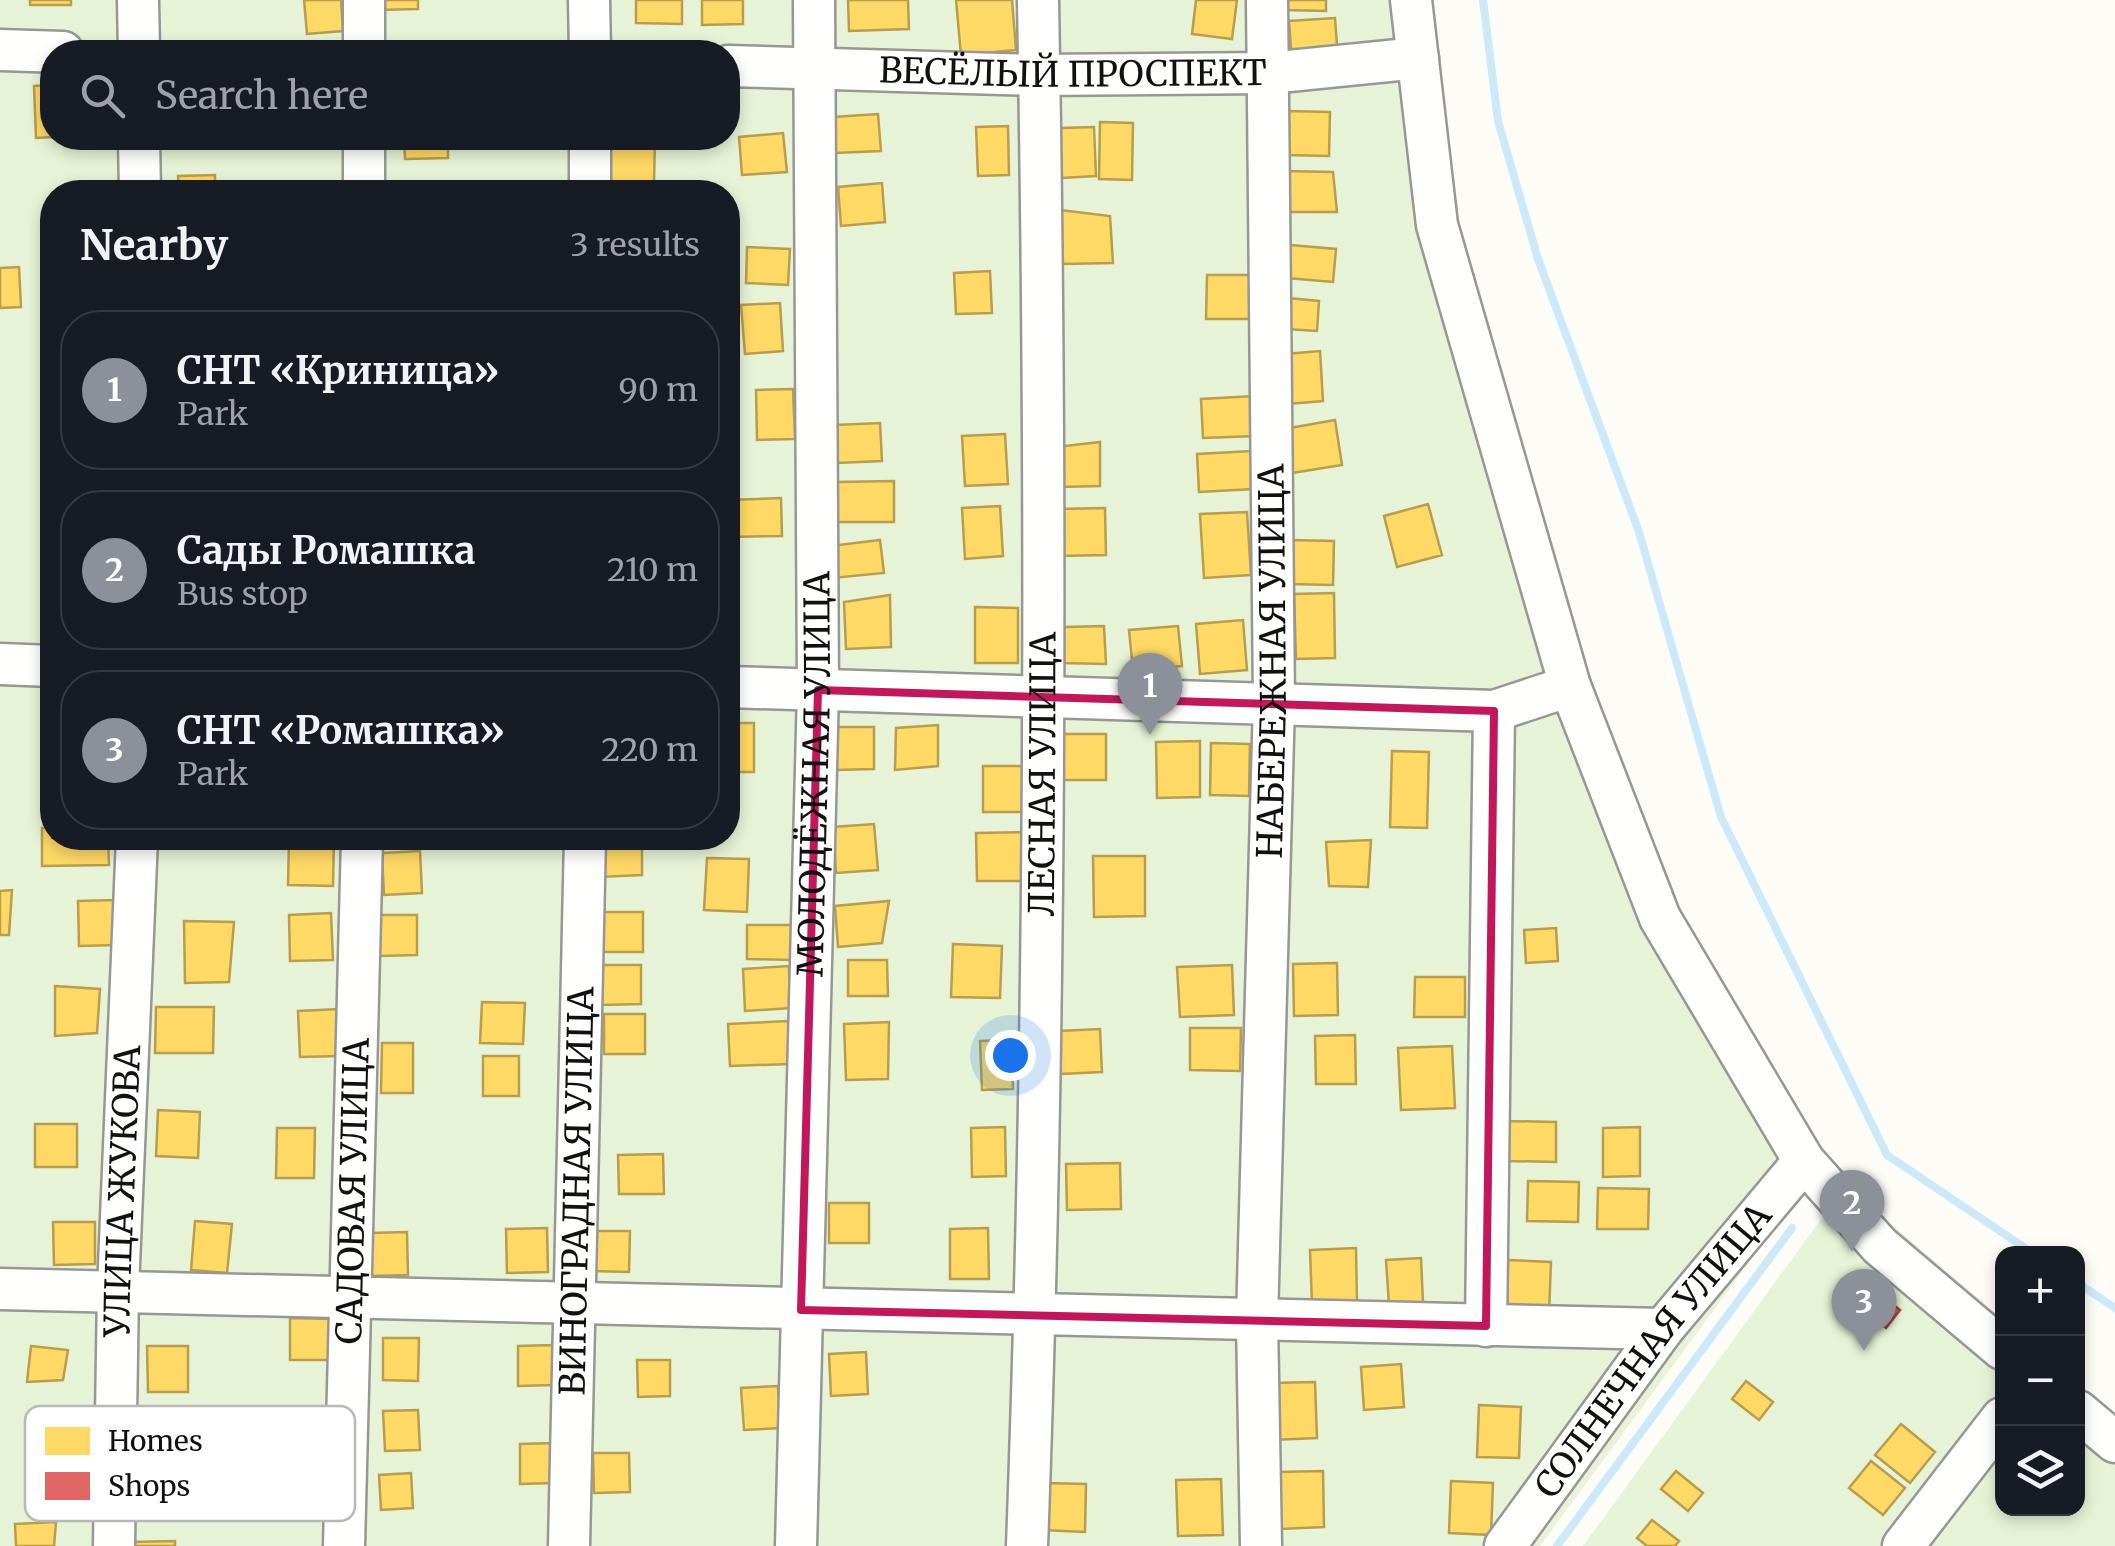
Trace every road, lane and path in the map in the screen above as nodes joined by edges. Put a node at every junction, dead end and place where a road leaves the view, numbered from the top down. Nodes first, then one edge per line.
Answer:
1 (138, 0) edge
2 (364, 0) edge
3 (589, 0) edge
4 (814, 0) edge
5 (1038, 0) edge
6 (1267, 0) edge
7 (1411, 0) edge
8 (139, 40) edge
9 (364, 40) edge
10 (590, 40) edge
11 (0, 50) edge
12 (40, 51) edge
13 (1418, 58) junction
14 (740, 66) edge
15 (814, 68) junction
16 (1269, 72) junction
17 (1040, 74) junction
18 (140, 150) edge
19 (364, 150) edge
20 (590, 150) edge
21 (140, 180) edge
22 (364, 180) edge
23 (590, 180) edge
24 (0, 664) edge
25 (40, 666) edge
26 (1570, 686) junction
27 (740, 687) edge
28 (818, 690) junction
29 (1044, 696) junction
30 (1274, 702) junction
31 (1494, 711) junction
32 (136, 850) edge
33 (362, 850) edge
34 (586, 850) edge
35 (1804, 1161) junction
36 (0, 1288) edge
37 (118, 1289) junction
38 (350, 1298) junction
39 (576, 1303) junction
40 (801, 1310) junction
41 (1036, 1315) junction
42 (1257, 1320) junction
43 (1486, 1326) junction
44 (1663, 1329) junction
45 (1995, 1343) edge
46 (116, 1406) edge
47 (347, 1406) edge
48 (2085, 1418) edge
49 (1996, 1426) edge
50 (2115, 1442) edge
51 (114, 1521) edge
52 (345, 1521) edge
53 (114, 1546) edge
54 (344, 1546) edge
55 (569, 1546) edge
56 (796, 1546) edge
57 (1027, 1546) edge
58 (1261, 1546) edge
59 (1505, 1546) edge
60 (1903, 1546) edge

1 - 8 street
2 - 9 street
3 - 10 street
4 - 15 street, МОЛОДЁЖНАЯ УЛИЦА
5 - 17 street, ЛЕСНАЯ УЛИЦА
6 - 16 street, НАБЕРЕЖНАЯ УЛИЦА
7 - 13 street
11 - 12 street
13 - 16 street, ВЕСЁЛЫЙ ПРОСПЕКТ
13 - 26 street
14 - 15 street, ВЕСЁЛЫЙ ПРОСПЕКТ
15 - 17 street, ВЕСЁЛЫЙ ПРОСПЕКТ
15 - 28 street, МОЛОДЁЖНАЯ УЛИЦА
16 - 17 street, ВЕСЁЛЫЙ ПРОСПЕКТ
16 - 30 street, НАБЕРЕЖНАЯ УЛИЦА
17 - 29 street, ЛЕСНАЯ УЛИЦА
18 - 21 street
19 - 22 street
20 - 23 street
24 - 25 street
26 - 31 street
26 - 35 street
27 - 28 street
28 - 29 street
28 - 40 street, МОЛОДЁЖНАЯ УЛИЦА
29 - 30 street
29 - 41 street, ЛЕСНАЯ УЛИЦА
30 - 31 street
30 - 42 street, НАБЕРЕЖНАЯ УЛИЦА
31 - 43 street
32 - 37 street, УЛИЦА ЖУКОВА
33 - 38 street, САДОВАЯ УЛИЦА
34 - 39 street, ВИНОГРАДНАЯ УЛИЦА
35 - 44 street, СОЛНЕЧНАЯ УЛИЦА
35 - 45 street
36 - 37 street
37 - 38 street
37 - 46 street, УЛИЦА ЖУКОВА
38 - 39 street
38 - 47 street, САДОВАЯ УЛИЦА
39 - 40 street
39 - 55 street, ВИНОГРАДНАЯ УЛИЦА
40 - 41 street
40 - 56 street, МОЛОДЁЖНАЯ УЛИЦА
41 - 42 street
41 - 57 street, ЛЕСНАЯ УЛИЦА
42 - 43 street
42 - 58 street, НАБЕРЕЖНАЯ УЛИЦА
43 - 44 street
44 - 59 street, СОЛНЕЧНАЯ УЛИЦА
48 - 50 street
49 - 60 street
51 - 53 street, УЛИЦА ЖУКОВА
52 - 54 street, САДОВАЯ УЛИЦА

